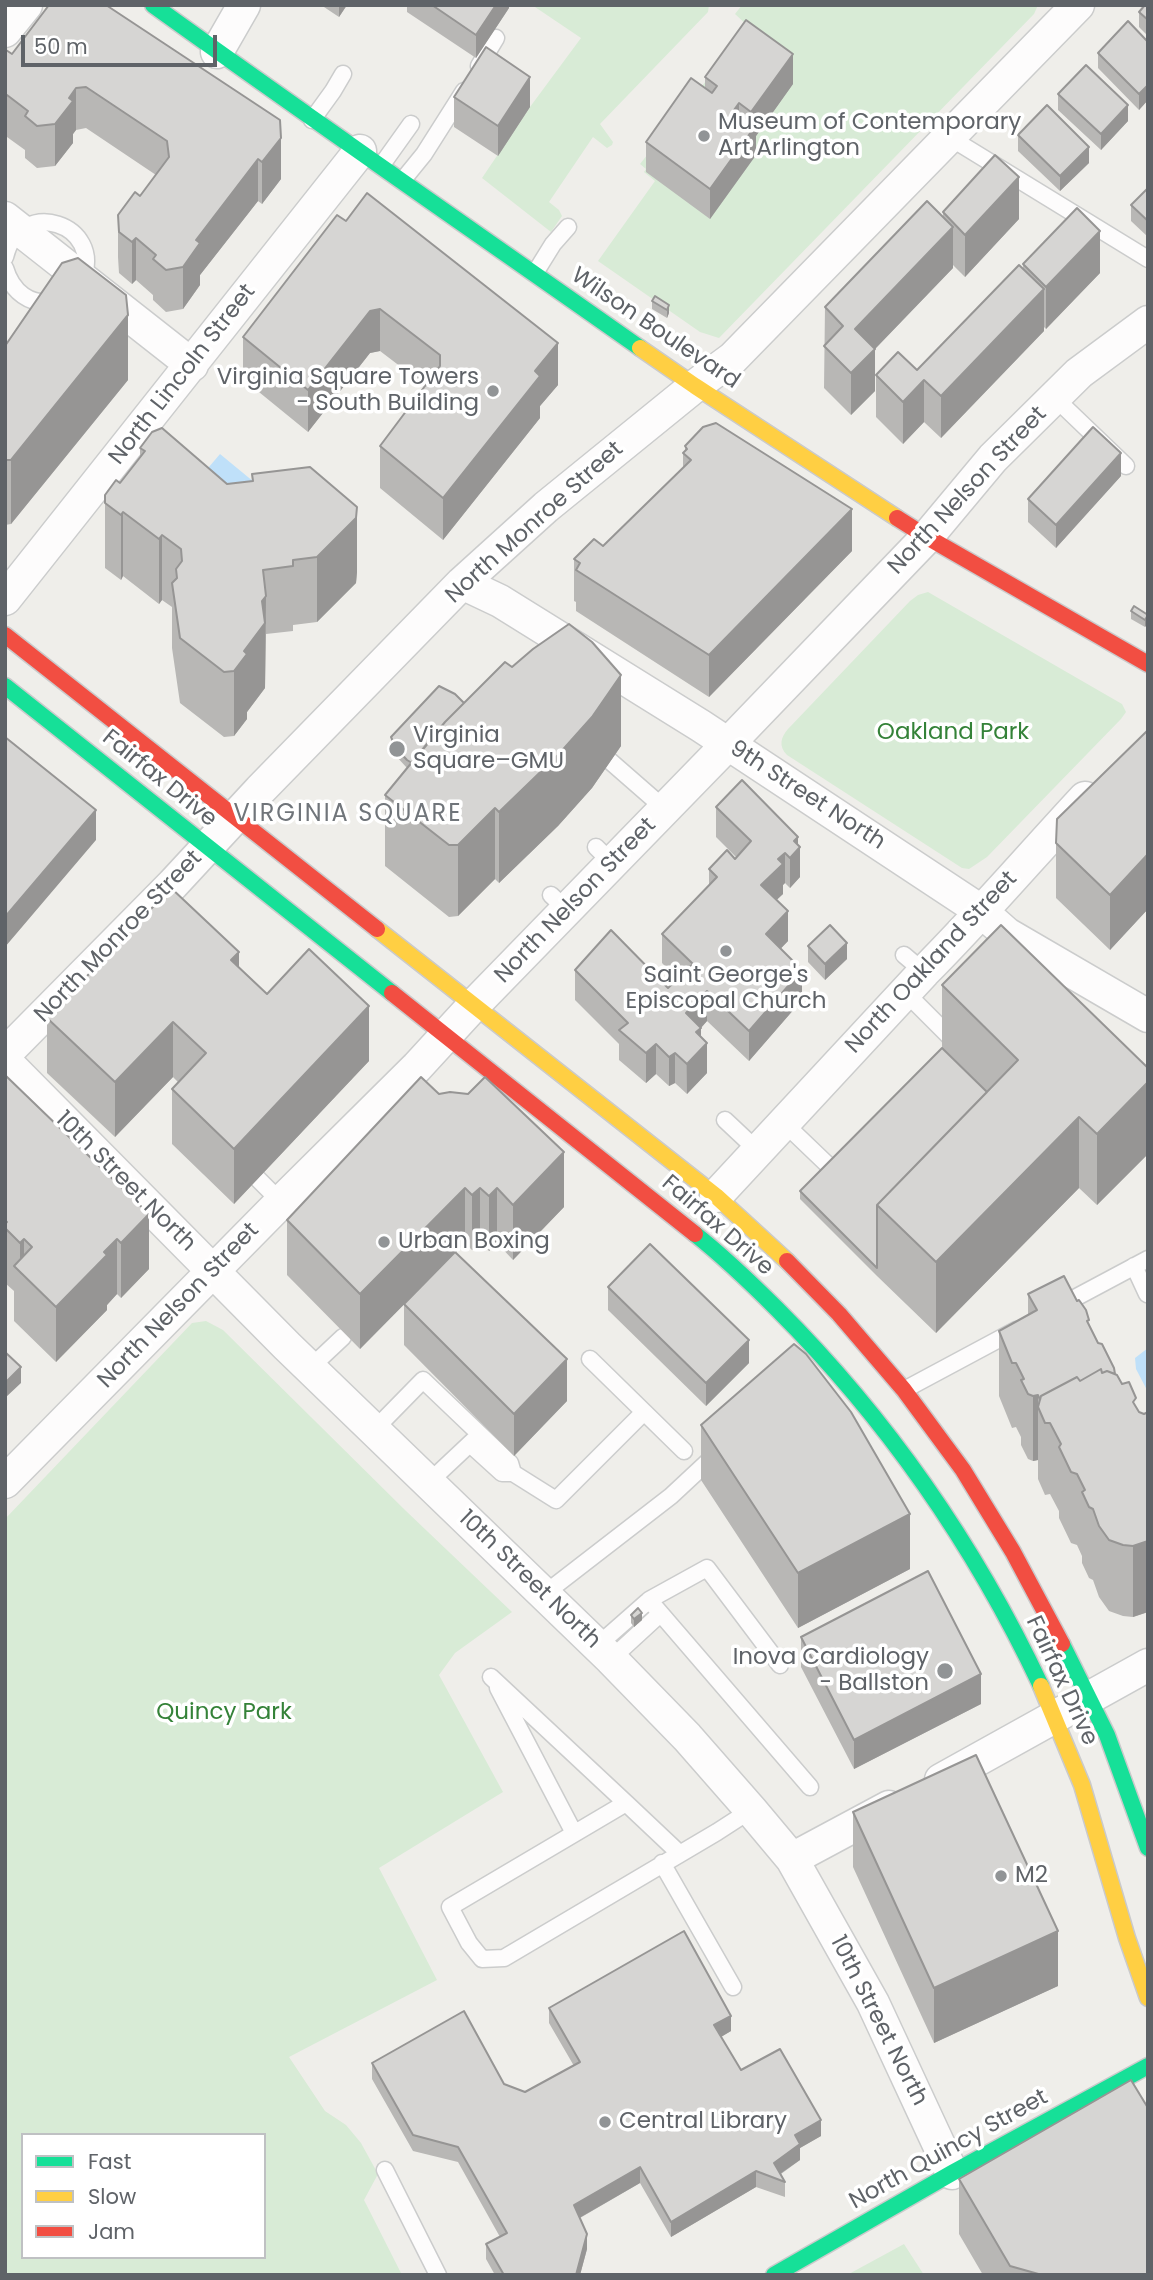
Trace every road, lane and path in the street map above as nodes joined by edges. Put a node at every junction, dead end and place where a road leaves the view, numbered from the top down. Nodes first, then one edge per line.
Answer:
1 (26, 5) edge
2 (153, 5) edge
3 (244, 5) edge
4 (1072, 7) edge
5 (5, 31) edge
6 (496, 38) dead end
7 (217, 52) junction
8 (343, 74) dead end
9 (312, 120) junction
10 (411, 124) dead end
11 (949, 137) junction
12 (370, 159) junction
13 (402, 181) junction
14 (13, 224) edge
15 (568, 227) dead end
16 (5, 257) edge
17 (1148, 259) edge
18 (5, 268) edge
19 (534, 274) junction
20 (82, 278) junction
21 (1148, 322) edge
22 (192, 365) junction
23 (695, 386) junction
24 (1054, 397) junction
25 (1126, 466) dead end
26 (927, 537) junction
27 (462, 583) junction
28 (5, 599) edge
29 (5, 635) edge
30 (1148, 664) edge
31 (5, 686) edge
32 (729, 744) junction
33 (610, 761) dead end
34 (1102, 779) edge
35 (666, 809) junction
36 (234, 817) junction
37 (207, 847) junction
38 (981, 911) junction
39 (911, 973) junction
40 (473, 1006) junction
41 (1148, 1016) edge
42 (446, 1035) junction
43 (954, 1041) edge
44 (5, 1054) edge
45 (5, 1062) edge
46 (725, 1120) dead end
47 (784, 1123) junction
48 (758, 1151) junction
49 (831, 1168) edge
50 (258, 1179) dead end
51 (281, 1202) junction
52 (702, 1212) junction
53 (1141, 1263) edge
54 (213, 1271) junction
55 (1147, 1294) edge
56 (343, 1337) dead end
57 (590, 1359) dead end
58 (310, 1368) junction
59 (904, 1390) junction
60 (644, 1412) junction
61 (374, 1430) junction
62 (474, 1440) junction
63 (729, 1441) edge
64 (684, 1451) dead end
65 (5, 1482) edge
66 (428, 1483) junction
67 (543, 1595) junction
68 (649, 1600) junction
69 (660, 1614) junction
70 (604, 1652) junction
71 (780, 1665) dead end
72 (1148, 1665) edge
73 (1089, 1696) junction
74 (1055, 1717) junction
75 (810, 1787) dead end
76 (626, 1803) junction
77 (751, 1810) junction
78 (574, 1833) junction
79 (1148, 1849) edge
80 (679, 1853) junction
81 (792, 1860) junction
82 (662, 1863) junction
83 (733, 1987) dead end
84 (1148, 1998) edge
85 (1148, 2066) edge
86 (385, 2170) dead end
87 (953, 2174) junction
88 (438, 2275) edge
89 (774, 2275) edge

1 - 5 street
2 - 7 main road, Wilson Boulevard
3 - 7 street
4 - 11 street, North Monroe Street
6 - 13 lane
7 - 9 main road, Wilson Boulevard
8 - 9 lane
9 - 12 main road, Wilson Boulevard
10 - 12 lane
11 - 17 lane
11 - 23 street, North Monroe Street
12 - 13 main road, Wilson Boulevard
12 - 22 street, North Lincoln Street
13 - 19 main road, Wilson Boulevard
14 - 16 lane
14 - 20 street
15 - 19 lane
18 - 20 lane
19 - 23 main road, Wilson Boulevard
20 - 22 street
21 - 24 street, North Nelson Street
22 - 28 street, North Lincoln Street
23 - 26 main road, Wilson Boulevard
23 - 27 street, North Monroe Street
24 - 25 lane
24 - 26 street, North Nelson Street
26 - 30 main road, Wilson Boulevard
26 - 32 street, North Nelson Street
27 - 32 street, 9th Street North
27 - 36 street, North Monroe Street
29 - 36 main road, Fairfax Drive
31 - 37 main road, Fairfax Drive
32 - 35 street, North Nelson Street
32 - 38 street, 9th Street North
33 - 35 lane
34 - 38 street, North Oakland Street
35 - 40 street, North Nelson Street
36 - 37 street, North Monroe Street
36 - 40 main road, Fairfax Drive
37 - 42 main road, Fairfax Drive
37 - 44 street, North Monroe Street
38 - 39 street, North Oakland Street
38 - 41 street, 9th Street North
39 - 43 lane
39 - 47 street, North Oakland Street
40 - 42 street, North Nelson Street
40 - 52 main road, Fairfax Drive
42 - 51 street, North Nelson Street
42 - 52 main road, Fairfax Drive
45 - 54 street, 10th Street North
46 - 48 lane
47 - 48 street, North Oakland Street
47 - 49 lane
48 - 52 street, North Oakland Street
50 - 51 lane
51 - 54 street, North Nelson Street
52 - 59 main road, Fairfax Drive
52 - 74 main road, Fairfax Drive
53 - 55 lane
53 - 59 lane
54 - 58 street, 10th Street North
54 - 65 street, North Nelson Street
56 - 58 lane
57 - 60 lane
58 - 61 street, 10th Street North
59 - 73 main road, Fairfax Drive
60 - 62 lane
60 - 64 lane
61 - 62 lane
61 - 66 street, 10th Street North
62 - 66 lane
63 - 67 lane
66 - 67 street, 10th Street North
67 - 70 street, 10th Street North
68 - 69 lane
68 - 70 lane
68 - 71 lane
69 - 70 lane
69 - 75 lane
70 - 77 street, 10th Street North
72 - 73 street
73 - 74 street
73 - 79 main road, Fairfax Drive
74 - 81 street
74 - 84 main road, Fairfax Drive
76 - 78 lane
76 - 78 lane
76 - 80 lane
77 - 80 lane
77 - 81 street, 10th Street North
78 - 82 lane
80 - 82 lane
81 - 87 street, 10th Street North
82 - 83 lane
85 - 87 main road, North Quincy Street
86 - 88 lane
87 - 89 main road, North Quincy Street

